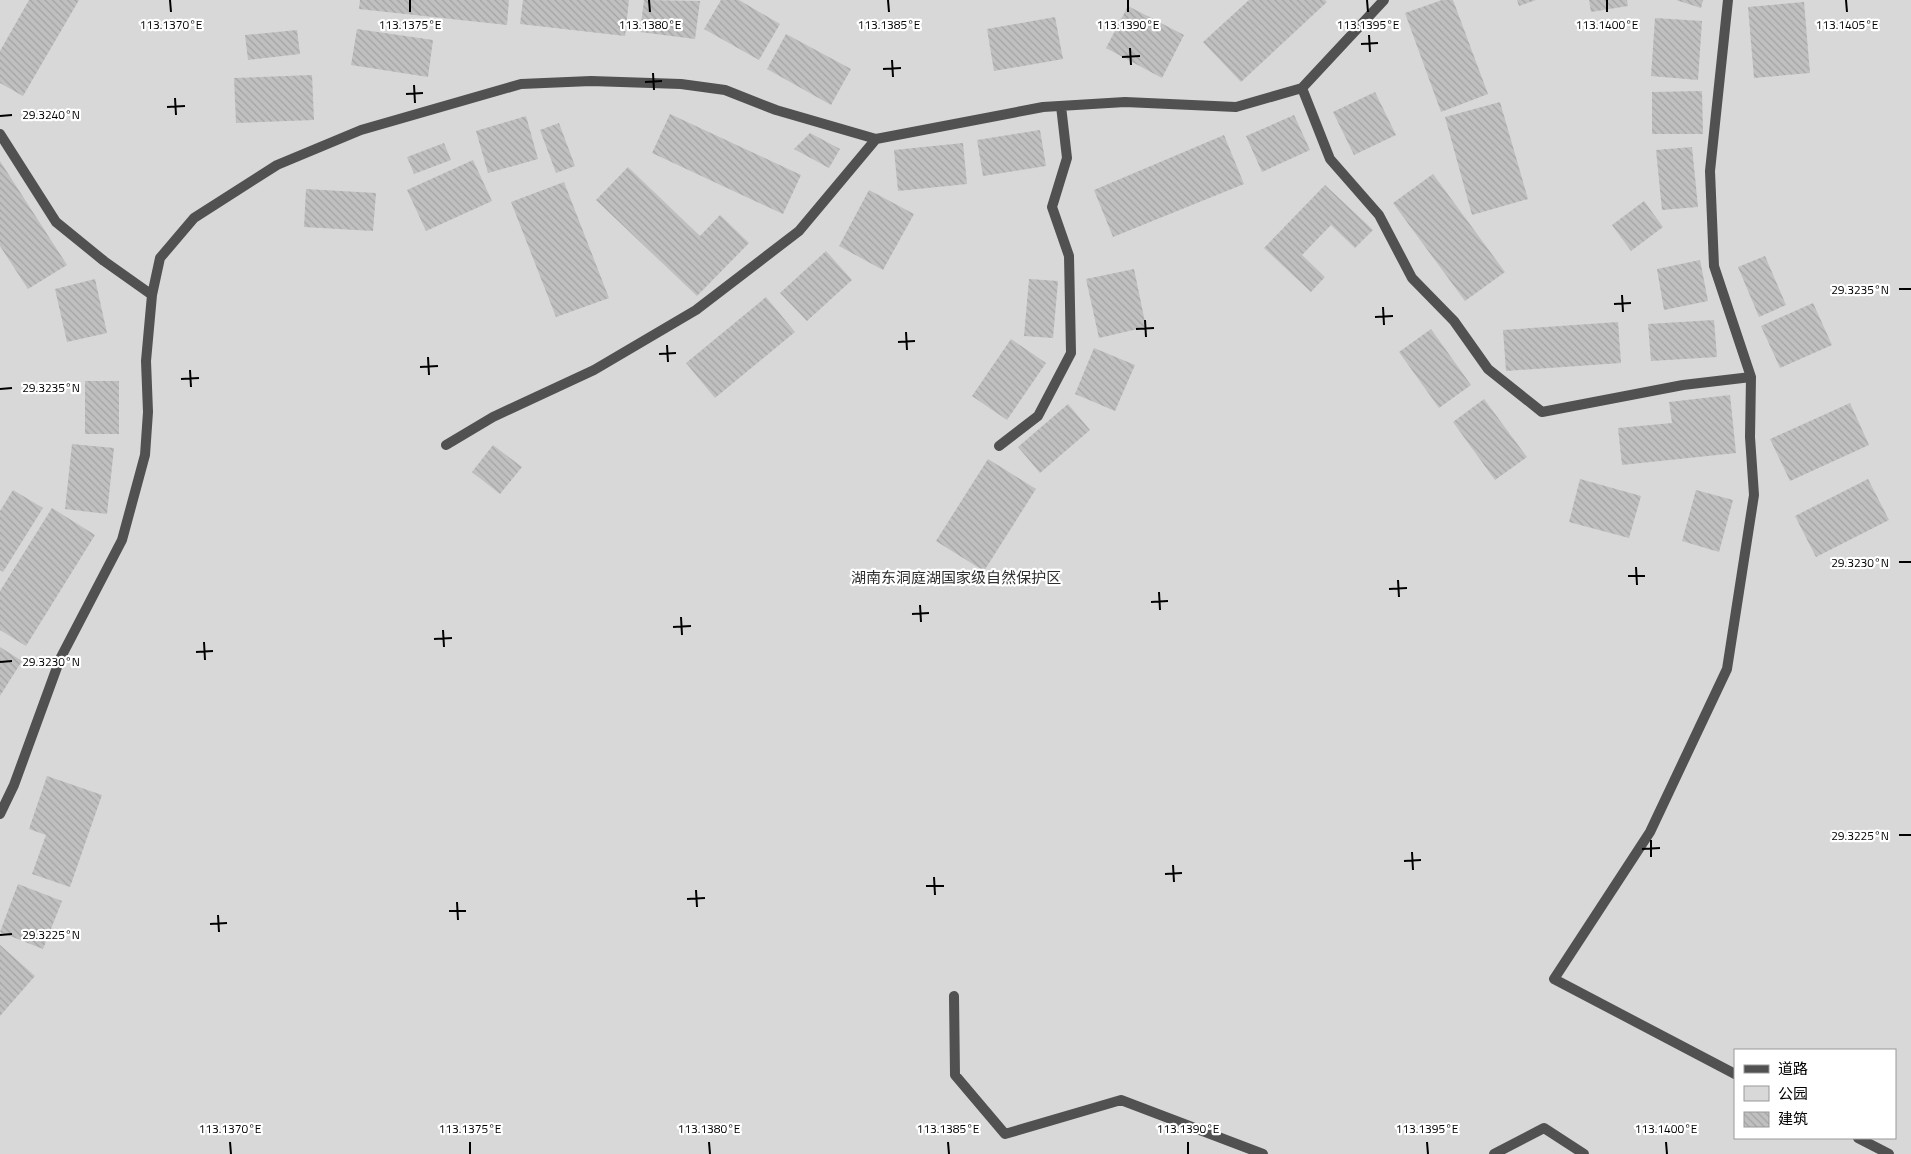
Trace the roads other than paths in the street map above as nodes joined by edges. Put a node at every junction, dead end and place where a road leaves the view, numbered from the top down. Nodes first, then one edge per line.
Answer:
1 (1384, 0) edge
2 (1728, 0) edge
3 (1302, 88) junction
4 (1061, 106) junction
5 (0, 134) edge
6 (876, 139) junction
7 (152, 295) junction
8 (1751, 377) junction
9 (446, 445) dead end
10 (1000, 446) dead end
11 (0, 814) edge
12 (954, 996) dead end
13 (1734, 1073) edge
14 (1860, 1139) edge
15 (1263, 1154) edge
16 (1494, 1154) edge
17 (1584, 1154) edge
18 (1889, 1154) edge

1 - 3 street
2 - 8 street
3 - 4 street
3 - 8 street
4 - 6 street
4 - 10 street
5 - 7 street
6 - 7 street
6 - 9 street
7 - 11 street
8 - 13 street
12 - 15 street
14 - 18 street
16 - 17 street

